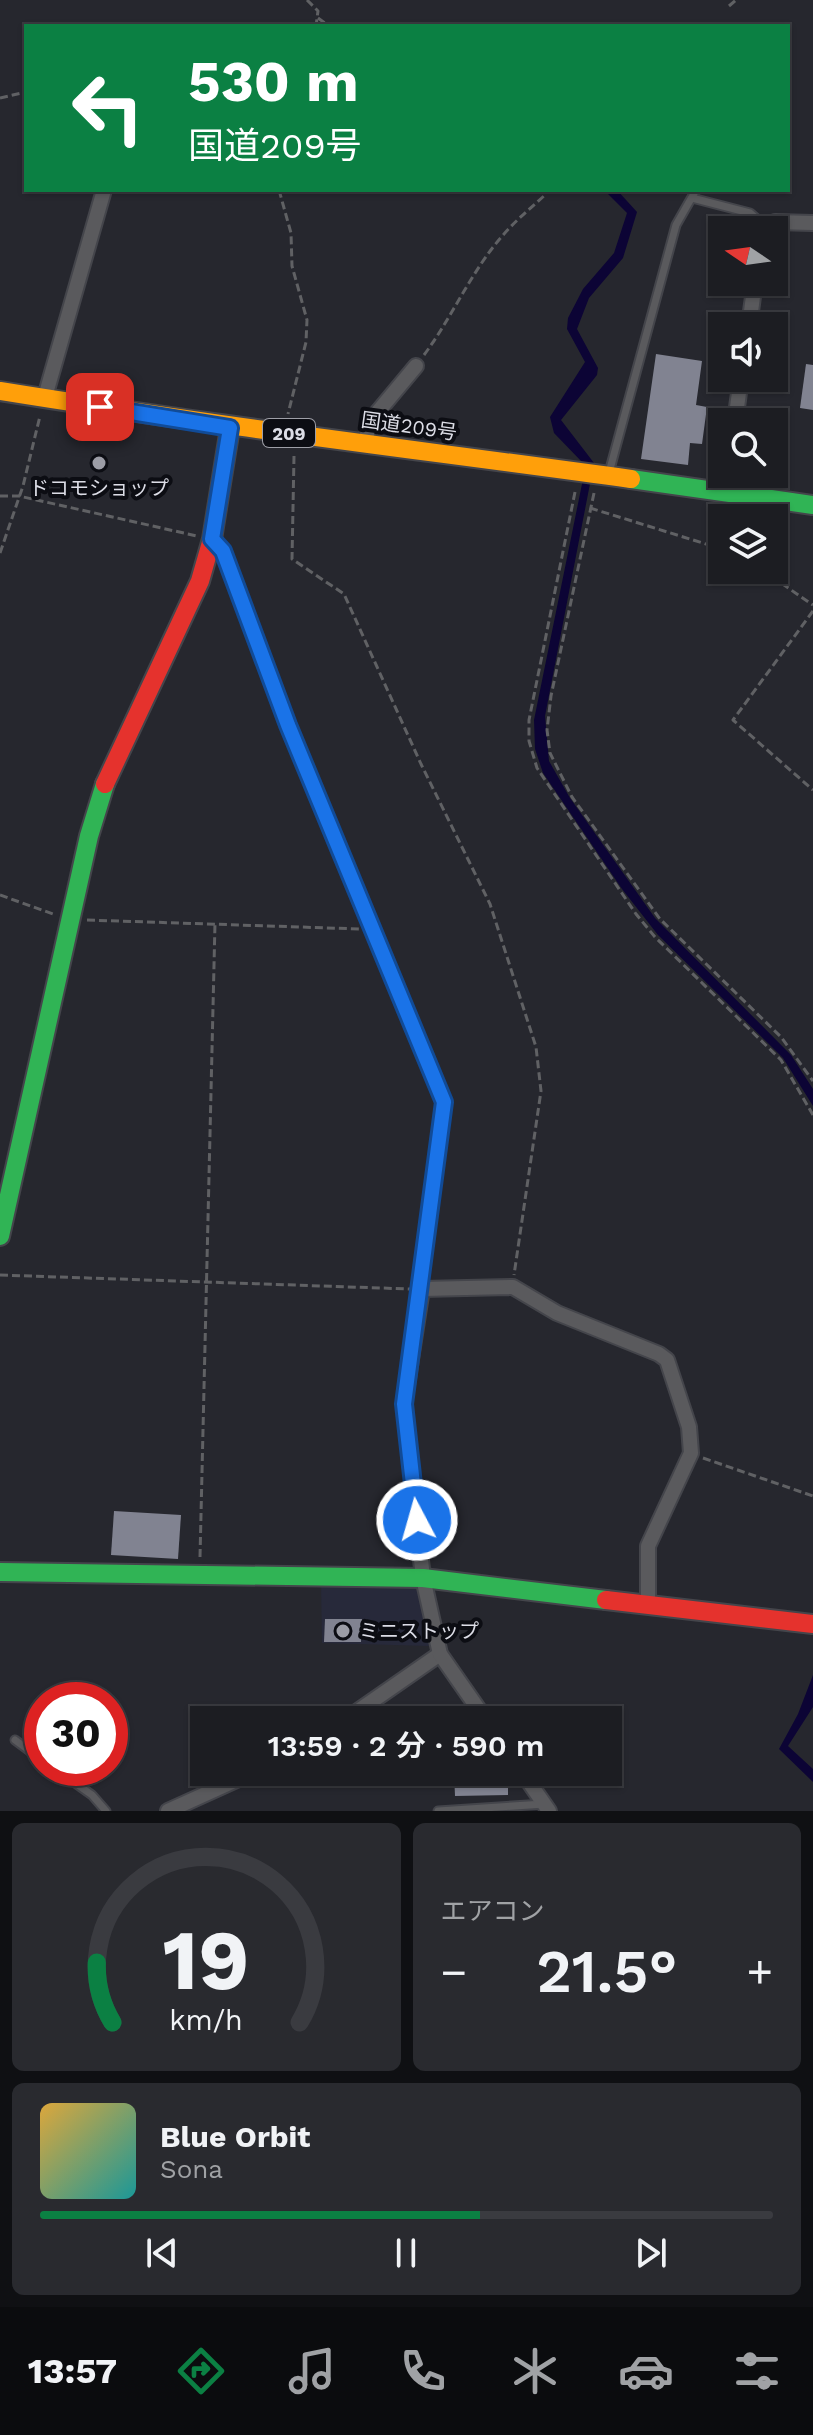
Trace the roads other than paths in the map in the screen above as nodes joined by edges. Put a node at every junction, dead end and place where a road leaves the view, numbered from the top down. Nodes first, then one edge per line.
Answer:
1 (103, 192) edge
2 (694, 194) edge
3 (754, 216) edge
4 (788, 222) edge
5 (813, 223) edge
6 (416, 366) road end
7 (0, 391) edge
8 (45, 397) junction
9 (230, 428) junction
10 (365, 442) junction
11 (604, 476) junction
12 (708, 482) edge
13 (745, 488) edge
14 (813, 505) edge
15 (212, 539) junction
16 (0, 1236) edge
17 (422, 1289) junction
18 (0, 1572) edge
19 (423, 1578) junction
20 (648, 1604) junction
21 (813, 1624) edge
22 (440, 1654) junction
23 (365, 1706) edge
24 (476, 1706) edge
25 (15, 1740) dead end
26 (24, 1747) edge
27 (79, 1786) edge
28 (223, 1786) edge
29 (531, 1786) edge
30 (546, 1808) edge
31 (106, 1811) edge
32 (168, 1811) edge
33 (438, 1811) edge

1 - 8 street
2 - 3 lane
2 - 11 lane
4 - 5 street
6 - 10 street
7 - 8 main road, 国道209号 / 209
8 - 9 main road, 国道209号 / 209
9 - 10 main road, 国道209号 / 209
9 - 15 main road
10 - 11 main road, 国道209号 / 209
11 - 12 main road, 国道209号 / 209
13 - 14 main road, 国道209号 / 209
15 - 16 main road
15 - 17 lane
17 - 19 street
17 - 20 street
18 - 19 main road
19 - 20 main road
19 - 22 street
20 - 21 main road
22 - 23 street
22 - 24 street
25 - 26 lane
27 - 31 lane
28 - 32 street
29 - 30 street
30 - 33 lane

